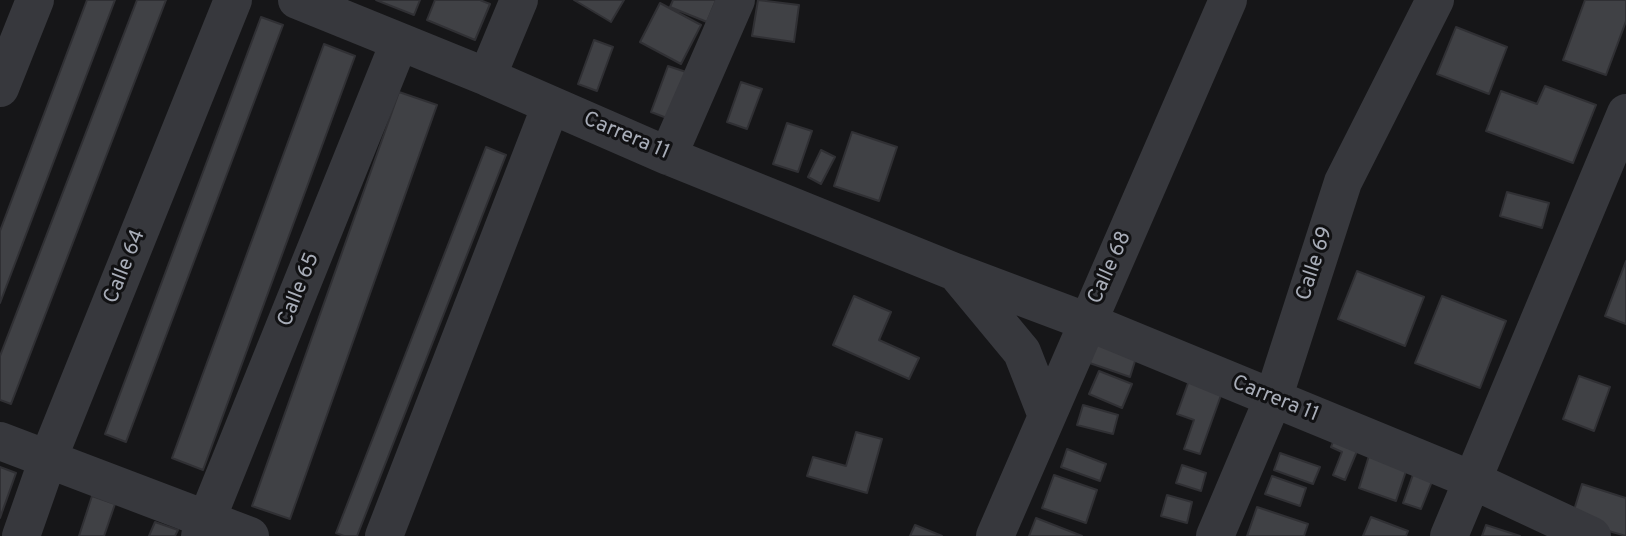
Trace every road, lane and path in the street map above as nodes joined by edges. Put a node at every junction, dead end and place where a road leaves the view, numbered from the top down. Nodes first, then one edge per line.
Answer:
1 (36, 0) edge
2 (233, 0) edge
3 (297, 0) edge
4 (519, 0) edge
5 (736, 0) edge
6 (1228, 0) edge
7 (1435, 0) edge
8 (399, 43) junction
9 (487, 77) junction
10 (0, 88) edge
11 (551, 105) junction
12 (1626, 113) edge
13 (668, 156) junction
14 (955, 272) junction
15 (1088, 322) junction
16 (1273, 399) junction
17 (1047, 416) junction
18 (0, 441) edge
19 (48, 459) junction
20 (1472, 480) junction
21 (203, 528) edge
22 (21, 536) edge
23 (250, 536) edge
24 (384, 536) edge
25 (995, 536) edge
26 (1214, 536) edge
27 (1448, 536) edge
28 (1592, 536) edge

1 - 10 street
2 - 19 street, Calle 64
3 - 8 street, Carrera 11
4 - 9 street
5 - 13 street
6 - 15 street, Calle 68
7 - 16 street, Calle 69
8 - 9 street, Carrera 11
8 - 21 street, Calle 65
9 - 11 street, Carrera 11
11 - 13 street, Carrera 11
11 - 24 street
12 - 20 street
13 - 14 street, Carrera 11
14 - 15 street, Carrera 11
14 - 17 street, Carrera 11
15 - 16 street, Carrera 11
15 - 17 street, Calle 68
16 - 20 street, Carrera 11
16 - 26 street, Calle 69
17 - 25 street, Calle 68
18 - 19 street
19 - 21 street
19 - 22 street, Calle 64
20 - 27 street
20 - 28 street, Carrera 11
21 - 23 street

